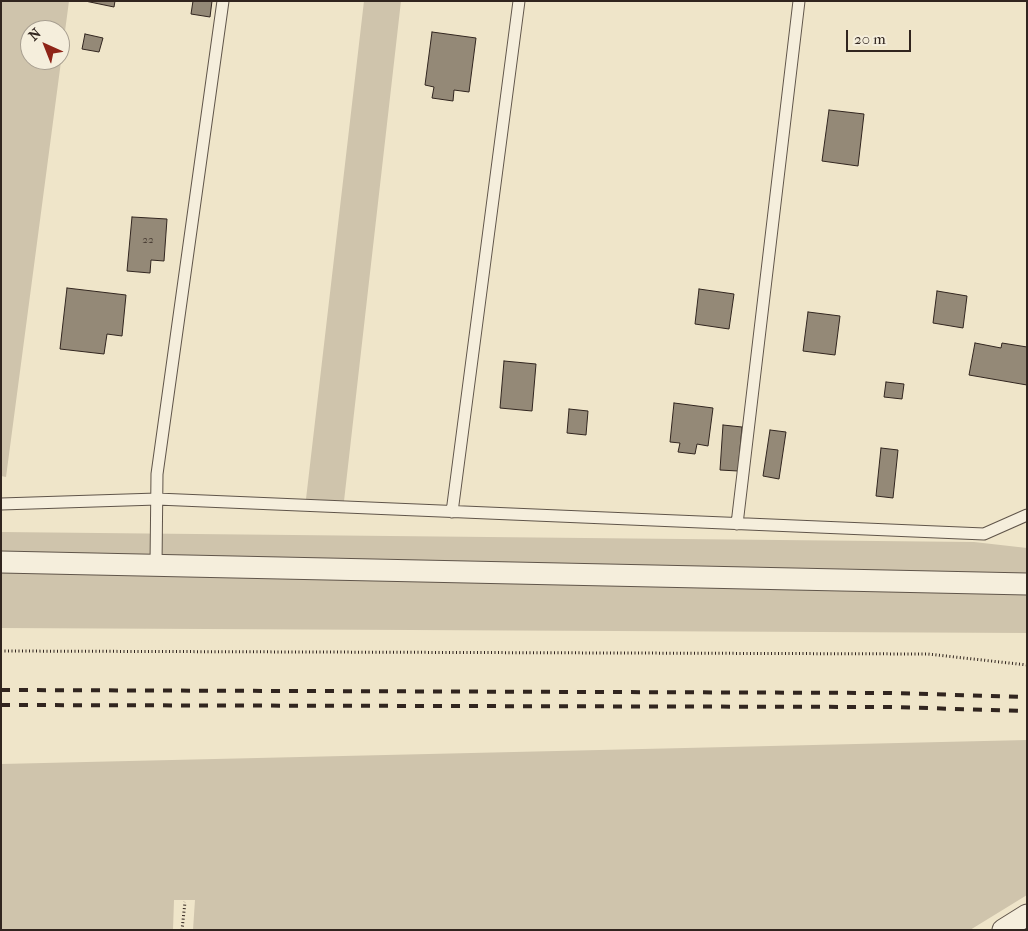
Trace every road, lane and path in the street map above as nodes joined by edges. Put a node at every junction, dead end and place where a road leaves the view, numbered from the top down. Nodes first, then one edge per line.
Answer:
1 (223, 1) edge
2 (519, 1) edge
3 (799, 1) edge
4 (157, 498) junction
5 (1, 504) edge
6 (452, 512) junction
7 (1027, 515) edge
8 (737, 524) junction
9 (1, 562) edge
10 (156, 565) junction
11 (1027, 584) edge
12 (1, 651) edge
13 (1027, 665) edge
14 (185, 902) dead end
15 (1027, 915) edge
16 (182, 930) edge
17 (1003, 930) edge

1 - 4 lane
2 - 6 lane
3 - 8 lane
4 - 5 lane
4 - 6 lane
4 - 10 lane
6 - 8 lane
7 - 8 lane
9 - 10 street
10 - 11 street
12 - 13 path
14 - 16 path
15 - 17 street

